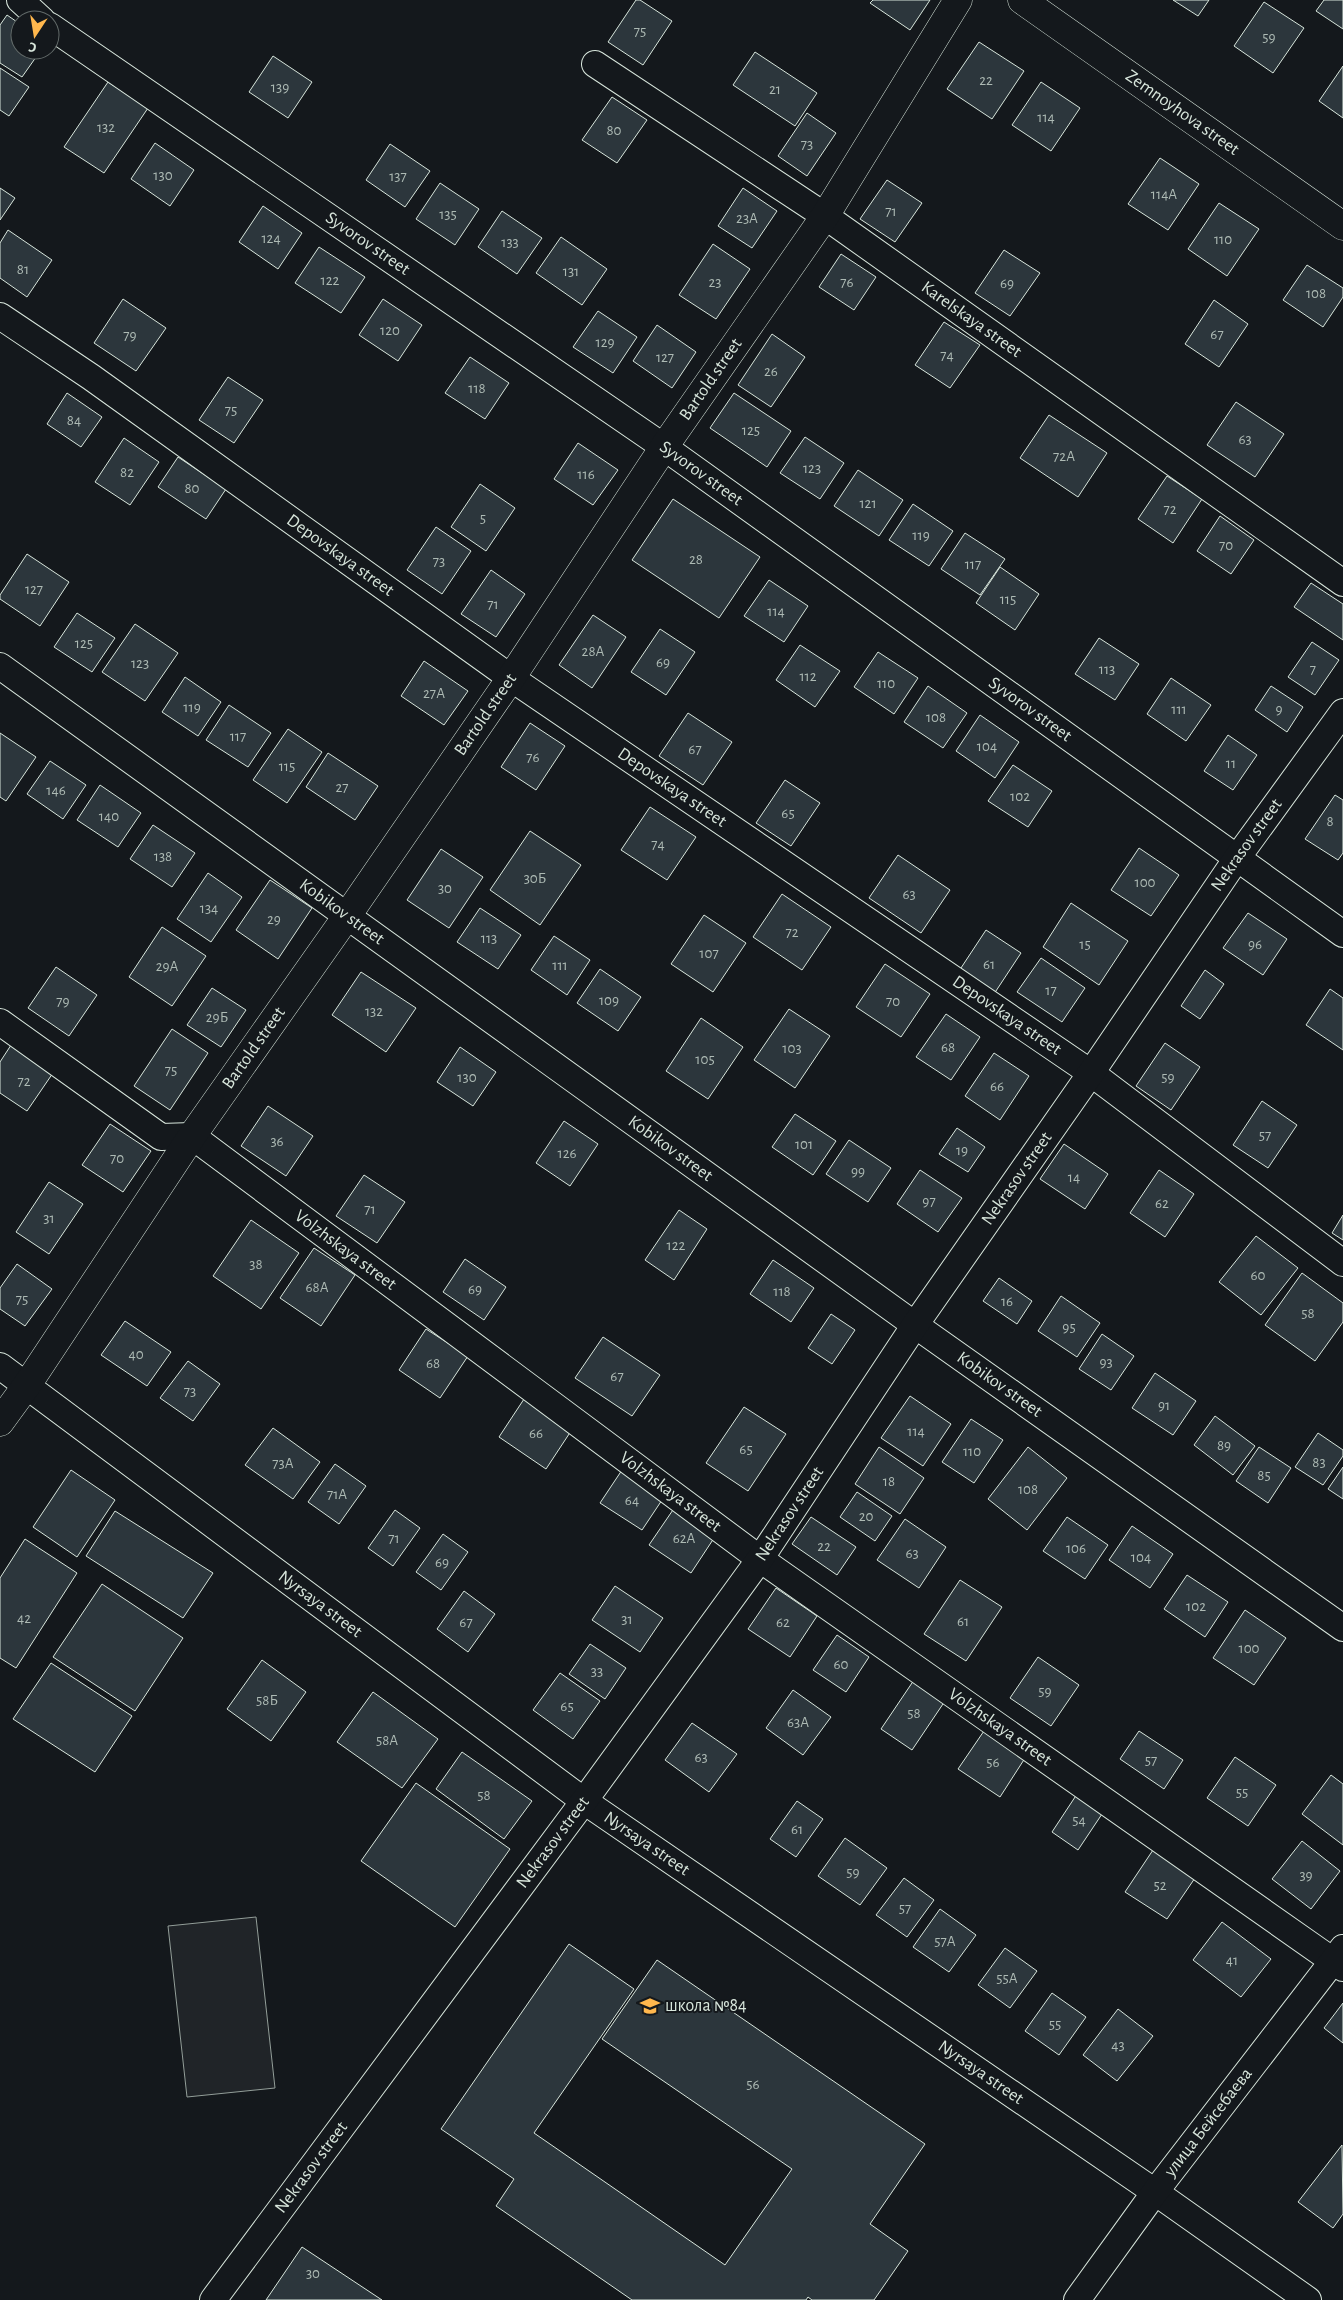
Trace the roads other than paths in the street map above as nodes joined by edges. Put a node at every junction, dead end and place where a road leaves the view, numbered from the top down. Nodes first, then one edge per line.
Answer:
1 (20, 0) edge
2 (958, 0) edge
3 (1022, 0) edge
4 (31, 10) edge
5 (60, 33) edge
6 (595, 64) dead end
7 (825, 216) junction
8 (1342, 223) edge
9 (0, 316) edge
10 (664, 447) junction
11 (1343, 583) edge
12 (0, 666) edge
13 (510, 678) junction
14 (1343, 712) edge
15 (1237, 858) junction
16 (348, 916) junction
17 (1343, 934) edge
18 (0, 1022) edge
19 (1091, 1073) junction
20 (192, 1136) junction
21 (1343, 1263) edge
22 (915, 1325) junction
23 (0, 1366) edge
24 (27, 1385) junction
25 (0, 1422) edge
26 (760, 1558) junction
27 (1343, 1628) edge
28 (584, 1801) junction
29 (1340, 1959) edge
30 (1156, 2192) junction
31 (213, 2300) edge
32 (1077, 2300) edge
33 (1308, 2300) edge

1 - 4 street
2 - 7 street, Bartold street
3 - 8 street, Zemnoyhova street
5 - 10 street, Syvorov street
6 - 7 street, Karelskaya street
7 - 10 street, Bartold street
7 - 11 street, Karelskaya street
9 - 13 street, Depovskaya street
10 - 13 street, Bartold street
10 - 15 street, Syvorov street
12 - 16 street, Kobikov street
13 - 16 street, Bartold street
13 - 19 street, Depovskaya street
14 - 15 street, Nekrasov street
15 - 17 street, Syvorov street
15 - 19 street, Nekrasov street
16 - 20 street, Bartold street
16 - 22 street, Kobikov street
18 - 20 street
19 - 21 street, Depovskaya street
19 - 22 street, Nekrasov street
20 - 24 street, Bartold street
20 - 26 street, Volzhskaya street
22 - 26 street, Nekrasov street
22 - 27 street, Kobikov street
23 - 24 street, Nyrsaya street
24 - 25 street, Bartold street
24 - 28 street, Nyrsaya street
26 - 28 street, Nekrasov street
26 - 29 street, Volzhskaya street
28 - 30 street, Nyrsaya street
28 - 31 street, Nekrasov street
29 - 30 street, улица Бейсебаева
30 - 32 street, улица Бейсебаева
30 - 33 street, Nyrsaya street

